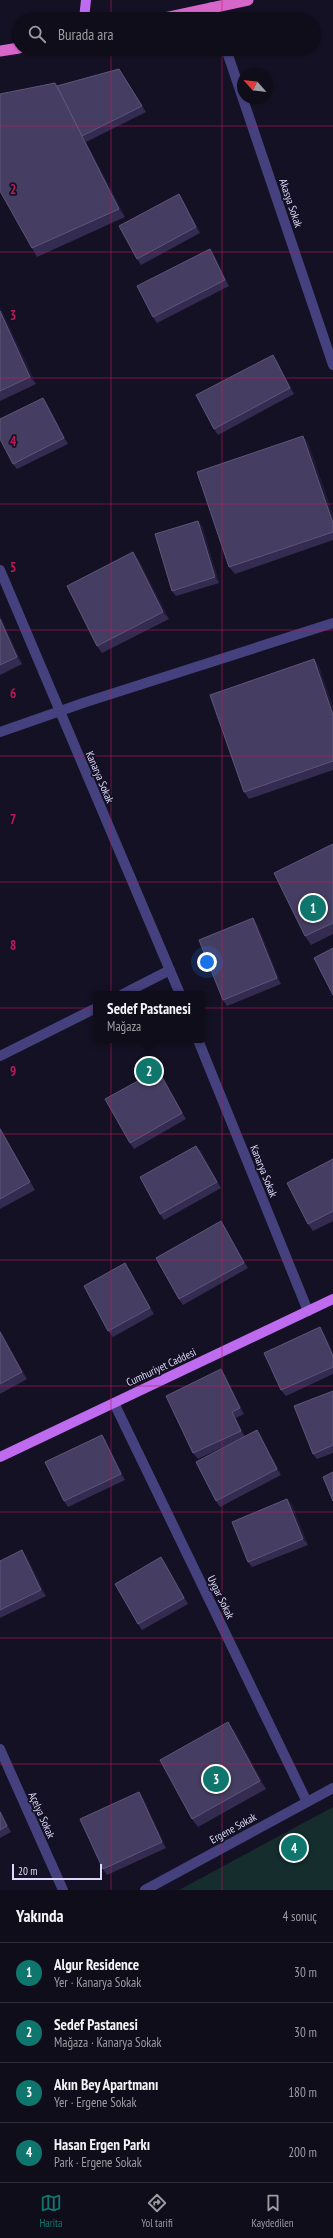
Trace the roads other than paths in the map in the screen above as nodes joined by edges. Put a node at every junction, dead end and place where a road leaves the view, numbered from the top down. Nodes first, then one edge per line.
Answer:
1 (86, 0) edge
2 (248, 0) edge
3 (211, 7) junction
4 (85, 12) edge
5 (190, 12) edge
6 (213, 12) edge
7 (12, 49) edge
8 (0, 51) edge
9 (228, 56) edge
10 (333, 366) edge
11 (0, 570) edge
12 (333, 623) edge
13 (59, 712) junction
14 (0, 732) edge
15 (170, 970) junction
16 (129, 991) edge
17 (179, 991) edge
18 (93, 1010) edge
19 (199, 1043) edge
20 (0, 1056) edge
21 (333, 1299) edge
22 (308, 1311) junction
23 (114, 1403) junction
24 (0, 1457) edge
25 (0, 1750) edge
26 (333, 1788) edge
27 (306, 1802) junction
28 (63, 1890) edge
29 (145, 1890) edge

1 - 4 main road
2 - 3 highway
3 - 5 highway
3 - 6 street
7 - 8 highway
9 - 10 street, Akasya Sokak
11 - 13 street, Kanarya Sokak
12 - 13 street
13 - 14 street
13 - 15 street, Kanarya Sokak
15 - 16 street
15 - 17 street, Kanarya Sokak
18 - 20 street
19 - 22 street, Kanarya Sokak
21 - 22 main road, Cumhuriyet Caddesi
22 - 23 main road, Cumhuriyet Caddesi
23 - 24 main road, Cumhuriyet Caddesi
23 - 27 street, Uygar Sokak
25 - 28 street, Açelya Sokak
26 - 27 street, Ergene Sokak
27 - 29 street, Ergene Sokak

